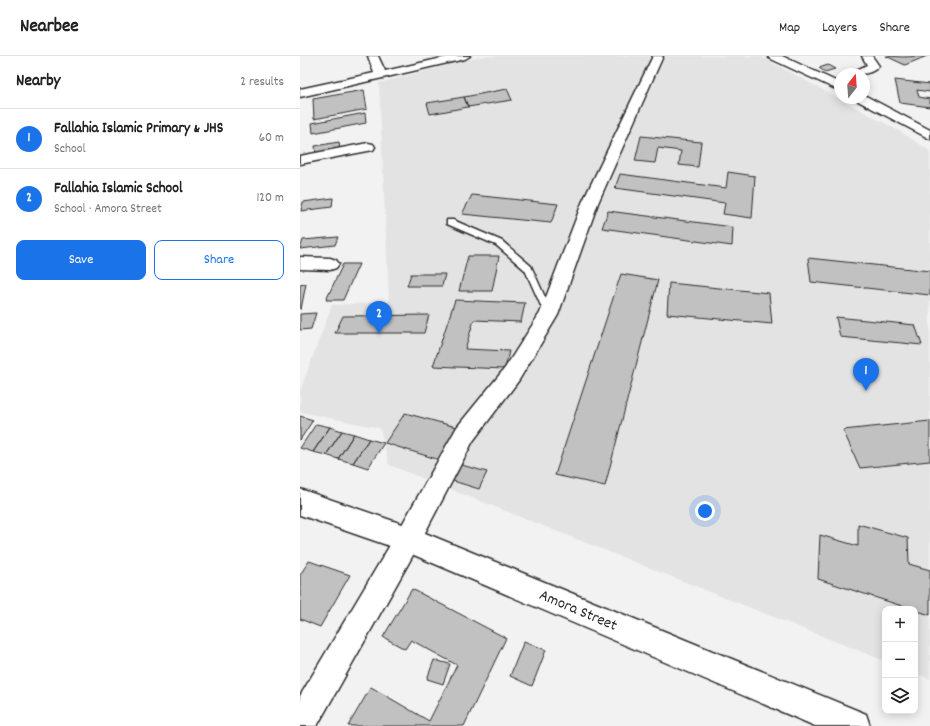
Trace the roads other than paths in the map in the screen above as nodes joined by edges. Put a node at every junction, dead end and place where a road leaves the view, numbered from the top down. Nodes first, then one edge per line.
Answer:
1 (373, 56) edge
2 (465, 56) edge
3 (658, 56) edge
4 (774, 56) edge
5 (867, 56) edge
6 (451, 58) edge
7 (869, 68) edge
8 (382, 75) junction
9 (834, 82) edge
10 (300, 92) edge
11 (870, 102) edge
12 (924, 127) edge
13 (930, 135) edge
14 (368, 147) dead end
15 (300, 160) edge
16 (450, 222) dead end
17 (300, 264) edge
18 (330, 264) dead end
19 (549, 315) junction
20 (300, 502) edge
21 (408, 539) junction
22 (300, 726) edge
23 (854, 726) edge

1 - 8 street
2 - 6 street
3 - 19 street
4 - 9 street
5 - 7 street
6 - 8 street
8 - 10 street
11 - 12 street
12 - 13 street
14 - 15 street
16 - 19 lane
17 - 18 street
19 - 21 street
20 - 21 street, Amora Street
21 - 22 street
21 - 23 street, Amora Street

